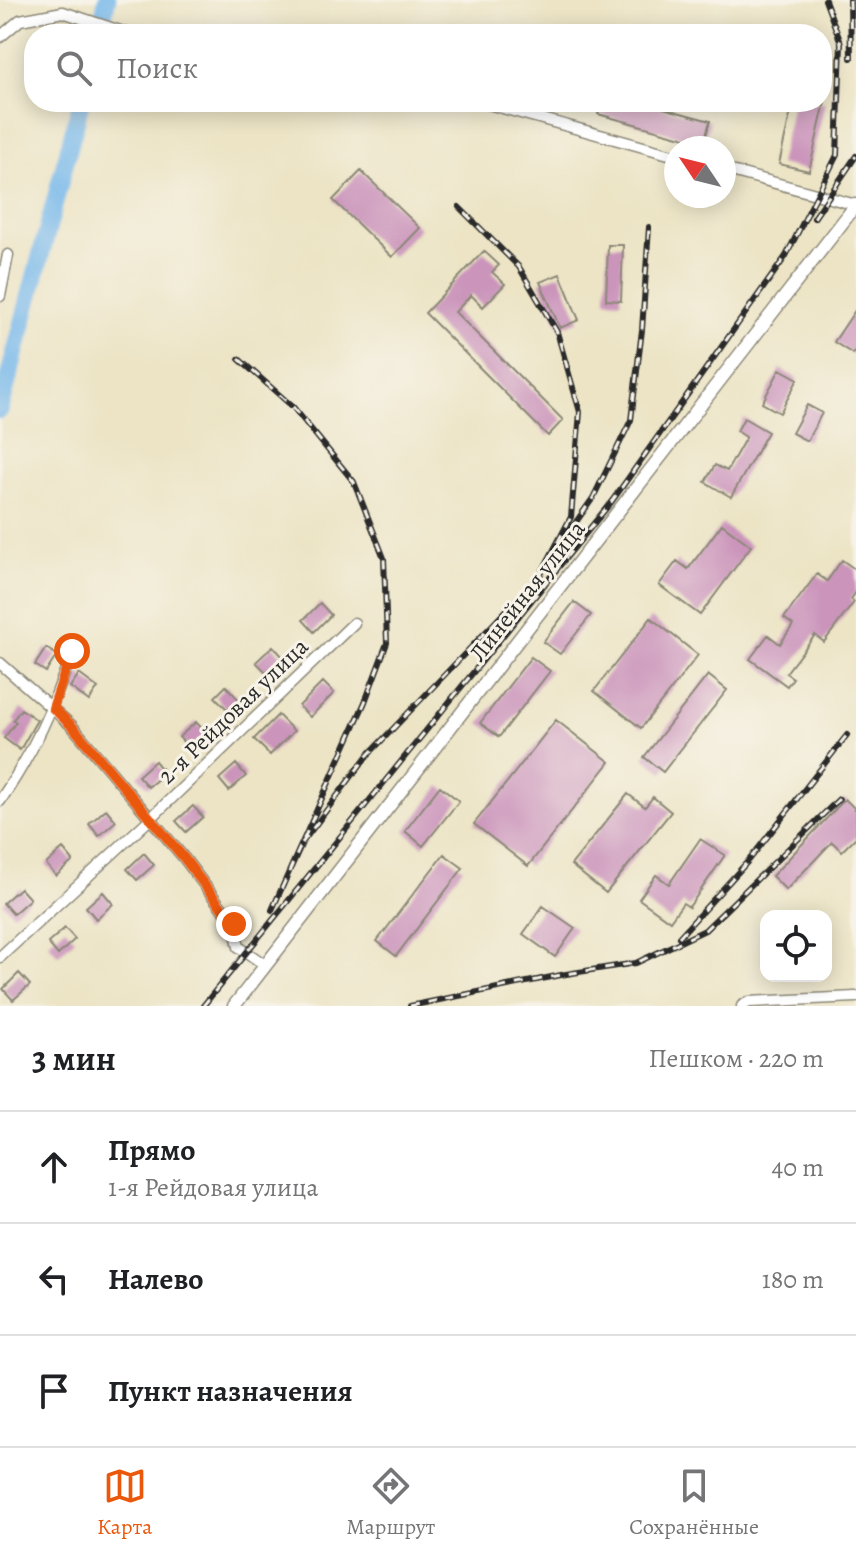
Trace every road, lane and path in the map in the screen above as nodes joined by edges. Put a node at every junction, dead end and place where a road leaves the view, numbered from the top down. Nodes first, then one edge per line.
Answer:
1 (99, 24) edge
2 (0, 37) edge
3 (517, 112) edge
4 (664, 153) edge
5 (736, 172) edge
6 (856, 205) edge
7 (8, 255) dead end
8 (0, 296) edge
9 (354, 623) dead end
10 (72, 651) dead end
11 (0, 663) edge
12 (53, 708) junction
13 (0, 801) edge
14 (150, 819) junction
15 (0, 957) edge
16 (265, 965) junction
17 (856, 997) edge
18 (835, 1002) edge
19 (234, 1006) edge
20 (742, 1006) edge

1 - 2 street
3 - 4 street
5 - 6 street
6 - 16 street, Линейная улица
7 - 8 street
9 - 14 street, 2-я Рейдовая улица
10 - 12 street
11 - 12 street
12 - 13 street
12 - 14 street
14 - 15 street, 2-я Рейдовая улица
14 - 16 street
16 - 19 street, Линейная улица
17 - 18 street
18 - 20 street

